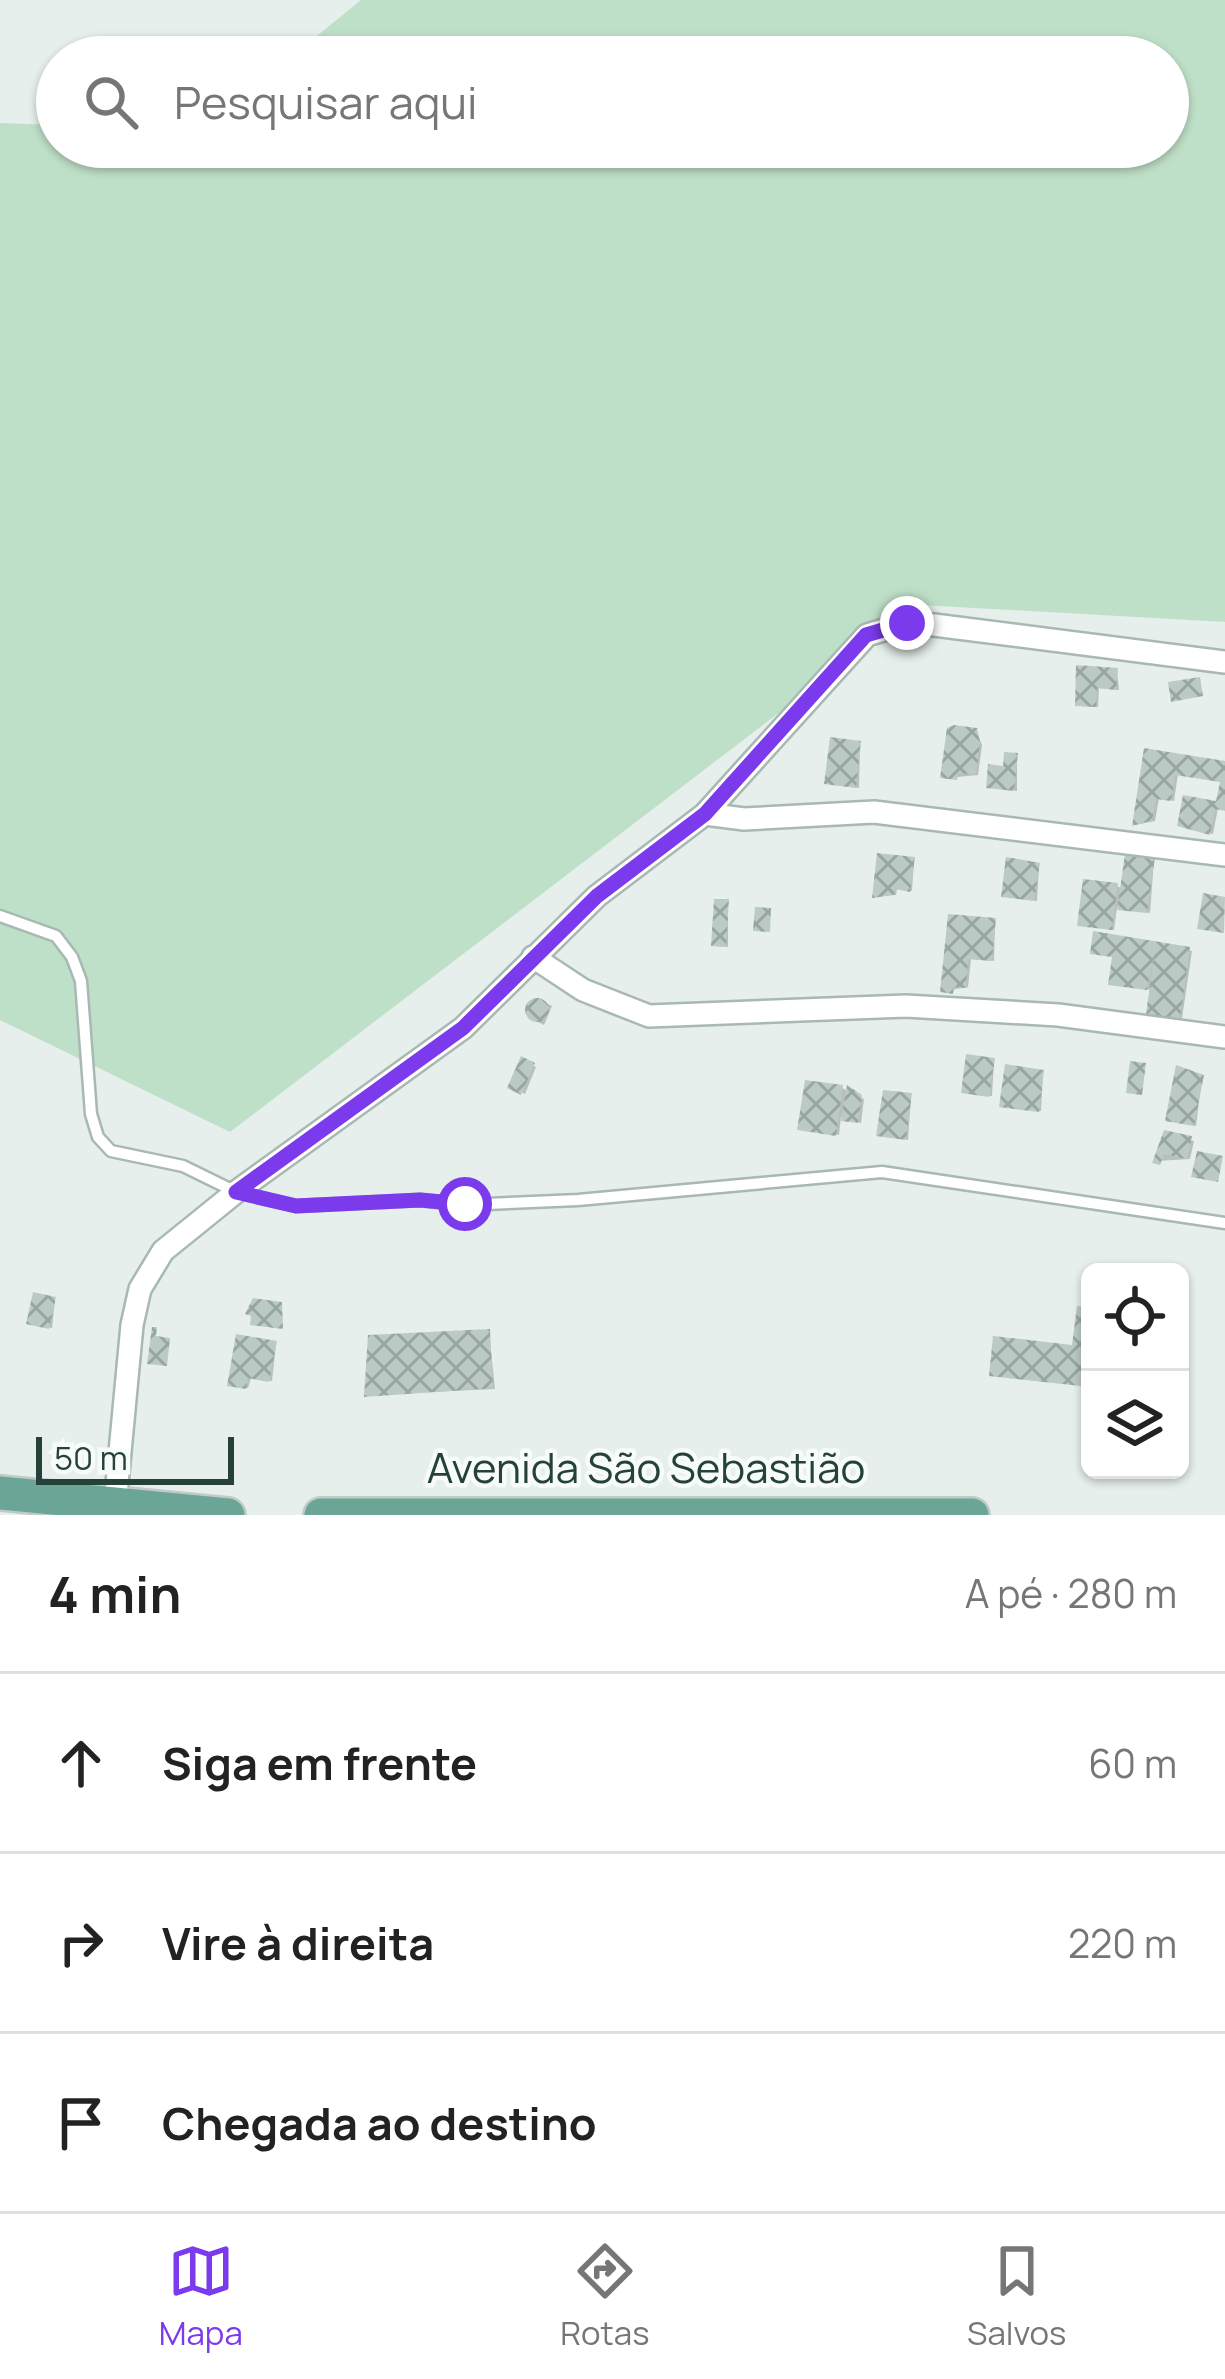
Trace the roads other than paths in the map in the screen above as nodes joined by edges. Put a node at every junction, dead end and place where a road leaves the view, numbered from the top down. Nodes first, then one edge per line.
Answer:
1 (1225, 662) edge
2 (705, 814) junction
3 (1225, 855) edge
4 (0, 916) edge
5 (533, 957) junction
6 (1225, 1037) edge
7 (236, 1192) junction
8 (1225, 1223) edge
9 (0, 1493) edge
10 (115, 1505) junction
11 (228, 1515) edge
12 (321, 1515) edge
13 (972, 1515) edge

1 - 2 street
2 - 3 street
2 - 5 street
4 - 7 lane
5 - 6 street
5 - 7 street
7 - 8 lane
7 - 10 street
9 - 10 main road
10 - 11 main road
12 - 13 main road, Avenida São Sebastião

